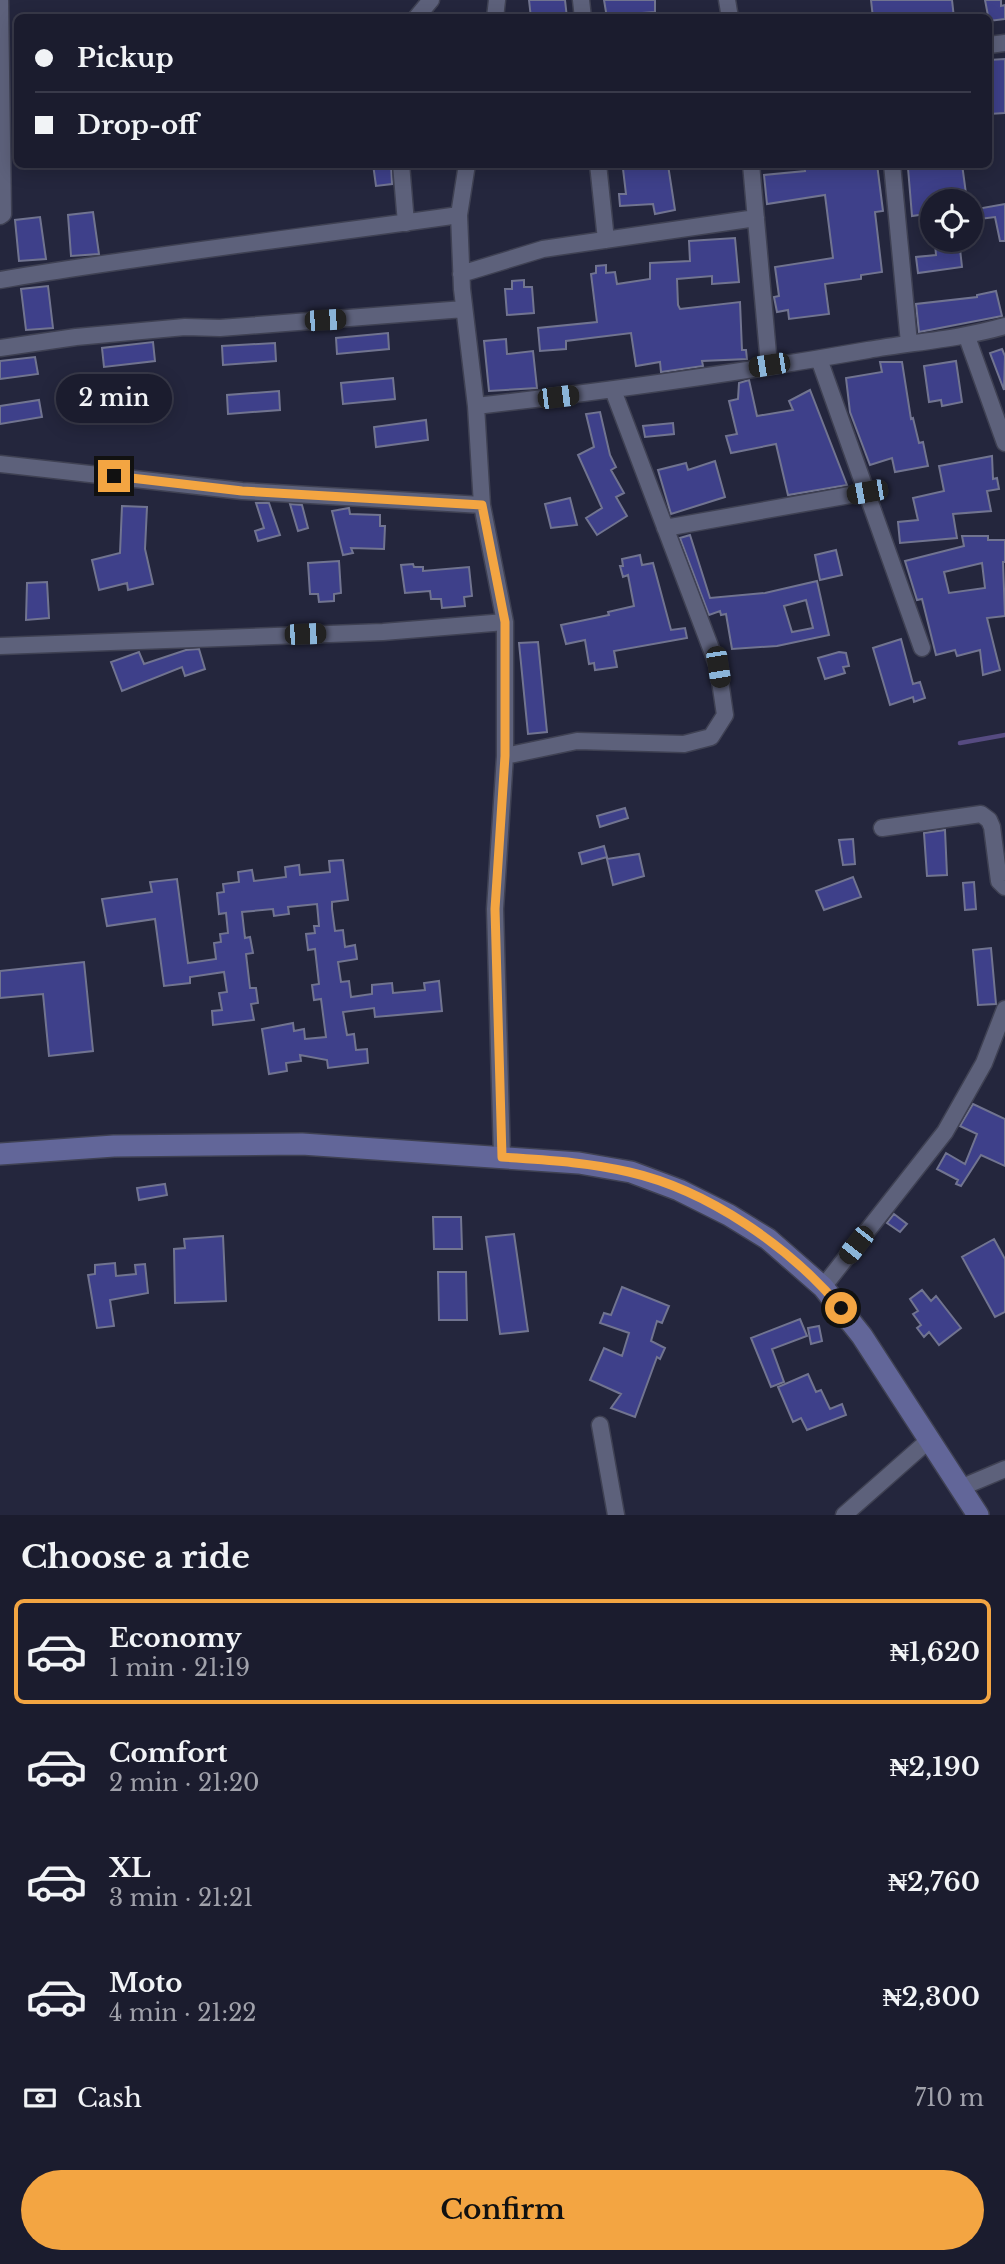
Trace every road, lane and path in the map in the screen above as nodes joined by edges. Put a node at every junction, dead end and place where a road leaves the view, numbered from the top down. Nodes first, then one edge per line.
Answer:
1 (0, 0) edge
2 (431, 0) edge
3 (419, 14) edge
4 (401, 168) edge
5 (466, 168) edge
6 (598, 168) edge
7 (751, 168) edge
8 (892, 168) edge
9 (459, 215) junction
10 (0, 216) edge
11 (756, 218) junction
12 (406, 223) junction
13 (606, 240) junction
14 (461, 274) junction
15 (0, 280) edge
16 (464, 309) junction
17 (1005, 326) edge
18 (967, 337) junction
19 (909, 343) junction
20 (0, 348) edge
21 (819, 359) junction
22 (769, 365) junction
23 (613, 390) junction
24 (477, 406) junction
25 (1005, 443) edge
26 (0, 464) edge
27 (867, 492) junction
28 (482, 505) junction
29 (665, 528) junction
30 (505, 622) junction
31 (0, 646) edge
32 (922, 648) dead end
33 (505, 756) junction
34 (881, 828) dead end
35 (1005, 887) edge
36 (1005, 1009) edge
37 (0, 1154) edge
38 (502, 1157) junction
39 (823, 1287) junction
40 (600, 1425) dead end
41 (929, 1440) junction
42 (1005, 1469) edge
43 (960, 1488) junction
44 (616, 1515) edge
45 (844, 1515) edge
46 (978, 1515) edge

1 - 10 street
2 - 3 street
4 - 12 street
5 - 9 street
6 - 13 street
7 - 11 street
8 - 19 street
9 - 12 street
9 - 14 street
11 - 13 street
11 - 22 street
12 - 15 street
13 - 14 street
14 - 16 street
16 - 20 street
16 - 24 street
17 - 18 street
18 - 19 street
18 - 25 street
19 - 21 street
21 - 22 street
21 - 27 street
22 - 23 street
23 - 24 street
23 - 29 street
24 - 28 street
26 - 28 street
27 - 29 street
27 - 32 street
28 - 30 street
29 - 33 street
30 - 31 street
30 - 33 street
33 - 38 street
34 - 35 street
36 - 39 street
37 - 38 street
38 - 39 street
39 - 41 street
40 - 44 street
41 - 43 street
41 - 45 street
42 - 43 street
43 - 46 street

